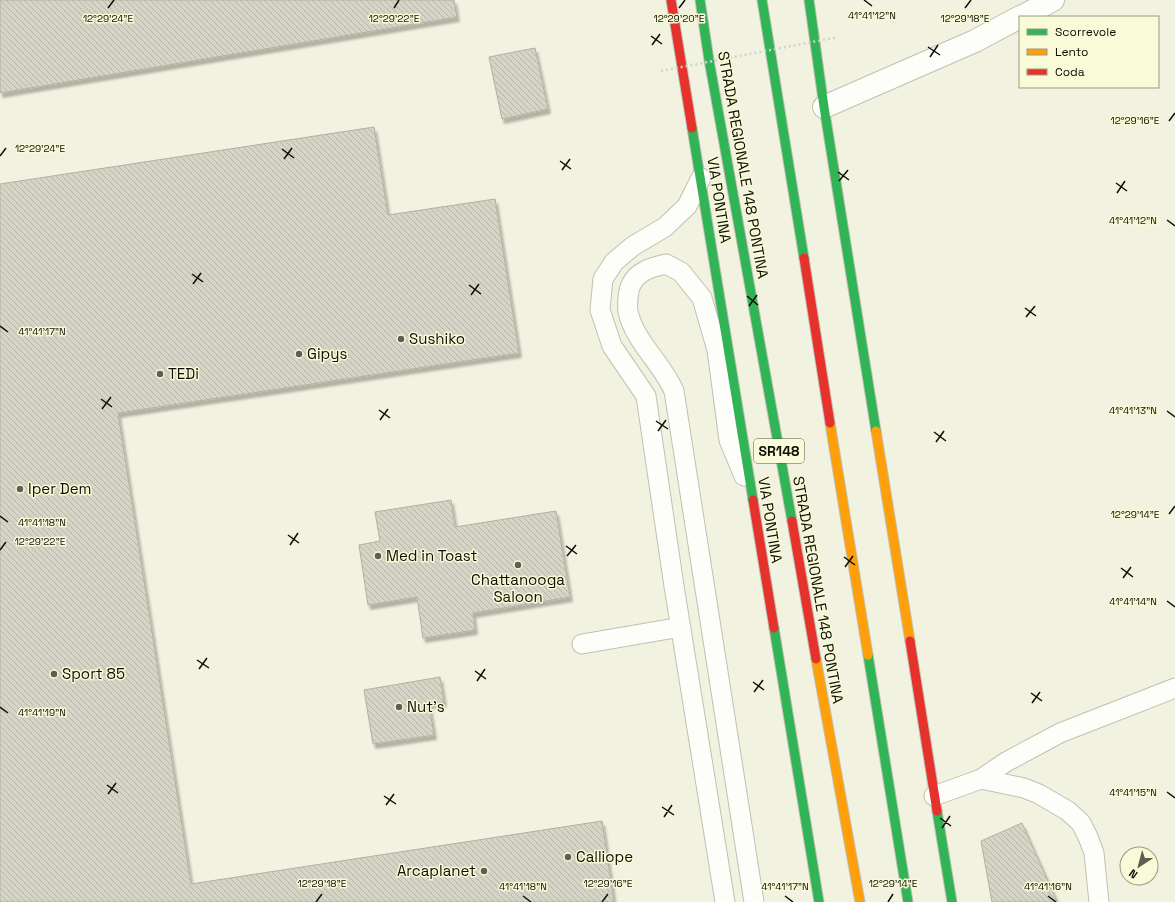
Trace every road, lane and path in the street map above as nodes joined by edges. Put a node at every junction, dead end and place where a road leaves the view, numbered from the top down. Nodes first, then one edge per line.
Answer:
1 (671, 0) edge
2 (700, 0) edge
3 (762, 0) edge
4 (809, 0) edge
5 (1053, 0) edge
6 (1022, 16) edge
7 (1019, 18) edge
8 (838, 37) dead end
9 (661, 71) dead end
10 (824, 107) junction
11 (701, 178) junction
12 (752, 496) junction
13 (681, 627) junction
14 (582, 644) dead end
15 (1175, 688) edge
16 (981, 780) junction
17 (934, 796) junction
18 (725, 902) edge
19 (754, 902) edge
20 (818, 902) edge
21 (860, 902) edge
22 (908, 902) edge
23 (952, 902) edge
24 (1099, 902) edge

1 - 11 main road, VIA PONTINA
2 - 21 main road, STRADA REGIONALE 148 PONTINA / SR148
3 - 22 main road
4 - 10 main road
5 - 6 street
7 - 10 street
8 - 9 path, bridge
10 - 17 main road
11 - 12 main road, VIA PONTINA
11 - 13 lane
12 - 19 lane
12 - 20 main road, VIA PONTINA
13 - 14 lane
13 - 18 lane
15 - 16 lane
16 - 17 lane
16 - 24 lane
17 - 23 main road

